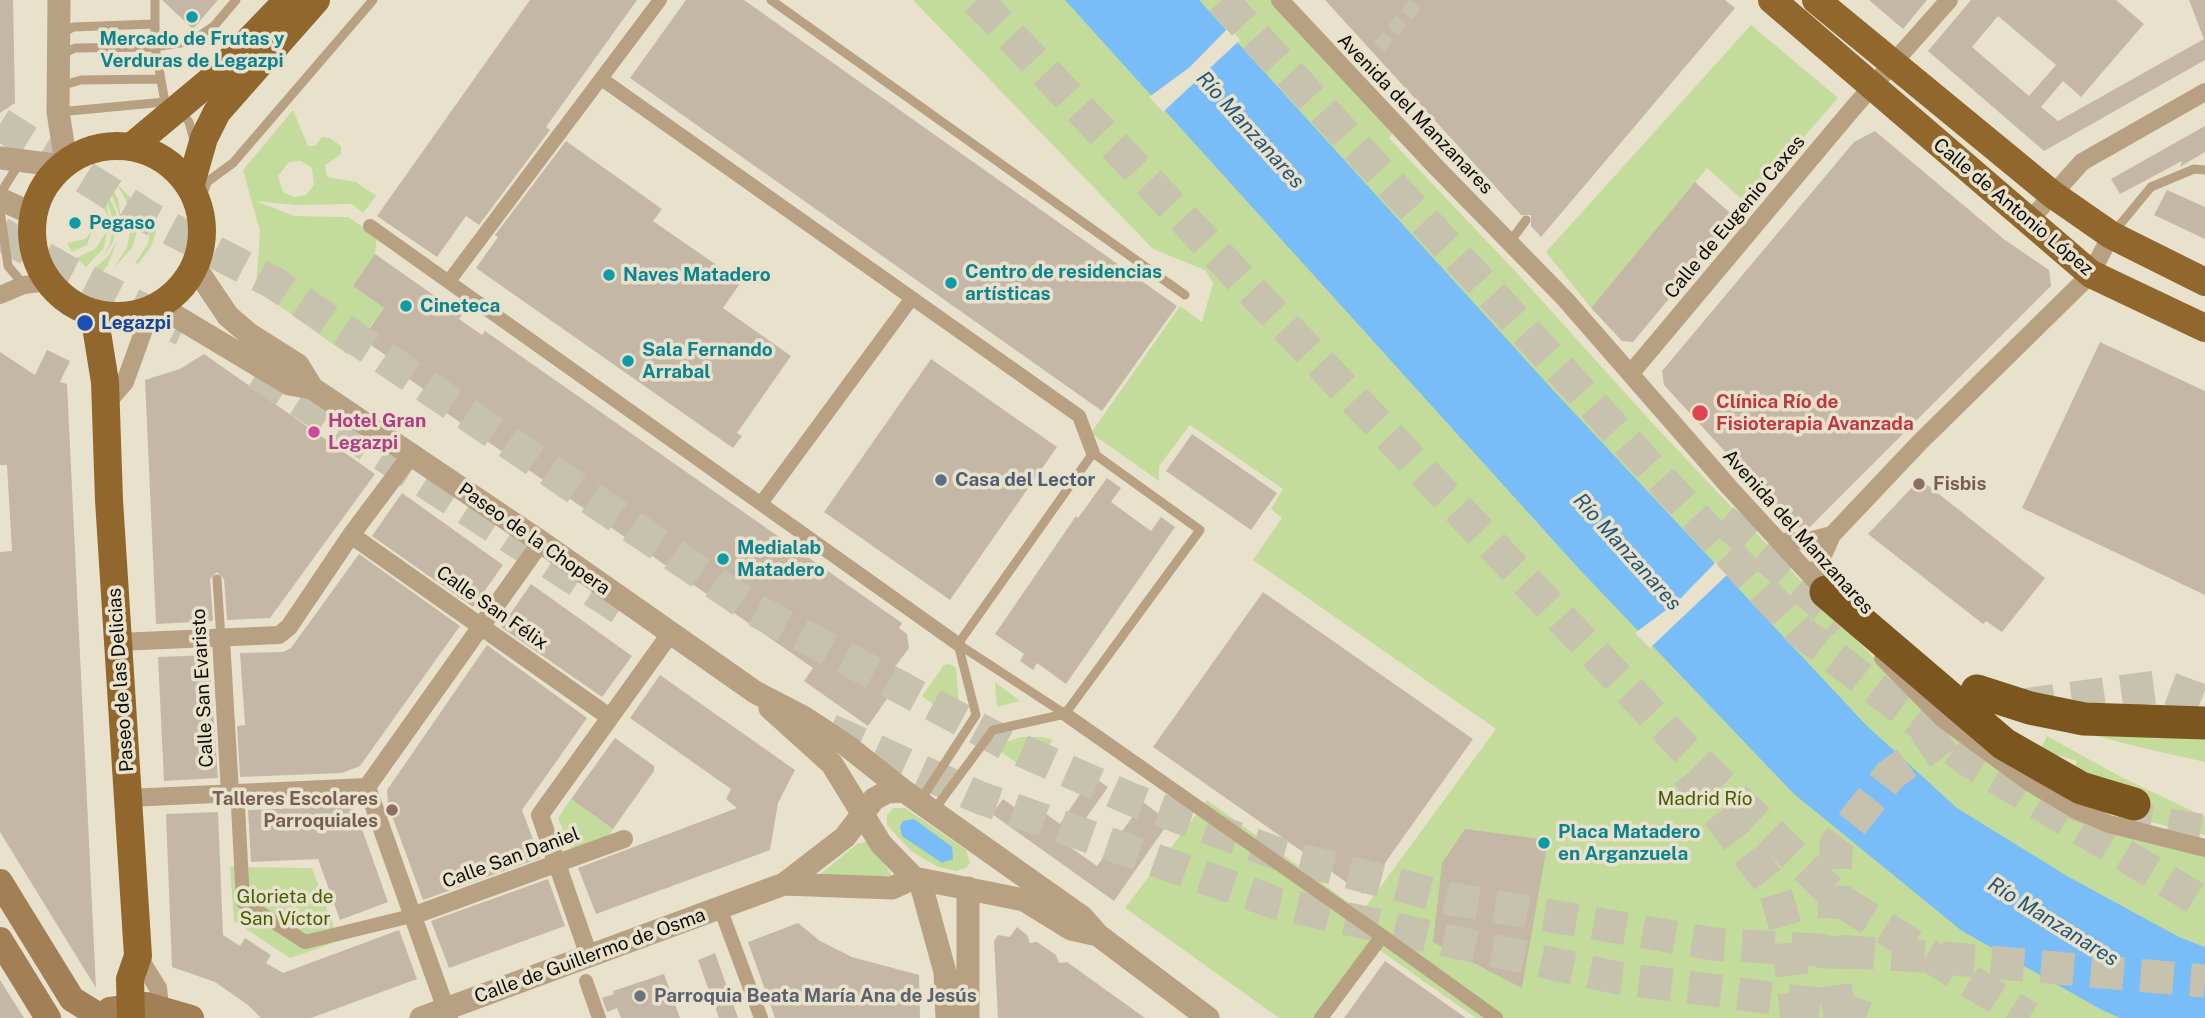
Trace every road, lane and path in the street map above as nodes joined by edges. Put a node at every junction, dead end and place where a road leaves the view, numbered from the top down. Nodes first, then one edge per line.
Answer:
1 (59, 0) edge
2 (155, 0) edge
3 (236, 0) edge
4 (288, 0) edge
5 (316, 0) edge
6 (373, 0) edge
7 (660, 0) edge
8 (771, 0) edge
9 (1280, 0) edge
10 (1772, 0) edge
11 (1816, 0) edge
12 (1948, 0) edge
13 (154, 24) junction
14 (59, 45) junction
15 (155, 47) junction
16 (1891, 64) junction
17 (159, 79) junction
18 (603, 80) junction
19 (59, 86) junction
20 (1871, 86) junction
21 (2205, 92) edge
22 (171, 105) junction
23 (58, 112) junction
24 (131, 147) junction
25 (11, 159) edge
26 (198, 159) junction
27 (65, 164) junction
28 (2205, 170) edge
29 (0, 194) edge
30 (2052, 194) junction
31 (194, 196) junction
32 (0, 200) edge
33 (0, 210) edge
34 (33, 214) junction
35 (1526, 220) dead end
36 (2028, 222) junction
37 (370, 226) dead end
38 (2111, 235) junction
39 (1510, 242) junction
40 (195, 267) junction
41 (2091, 274) junction
42 (449, 281) junction
43 (2205, 282) edge
44 (36, 283) junction
45 (1, 292) edge
46 (1185, 295) dead end
47 (912, 298) junction
48 (155, 308) junction
49 (94, 314) junction
50 (2205, 328) edge
51 (1631, 373) junction
52 (312, 388) junction
53 (106, 404) junction
54 (1093, 453) junction
55 (411, 455) junction
56 (762, 502) junction
57 (351, 535) junction
58 (1832, 535) junction
59 (541, 542) junction
60 (1780, 542) junction
61 (217, 579) dead end
62 (1823, 589) junction
63 (480, 625) junction
64 (670, 634) junction
65 (221, 639) junction
66 (118, 642) junction
67 (958, 644) junction
68 (1977, 691) dead end
69 (755, 692) junction
70 (1065, 714) junction
71 (608, 716) junction
72 (2205, 723) edge
73 (367, 787) junction
74 (128, 798) junction
75 (234, 800) junction
76 (919, 801) junction
77 (2134, 804) dead end
78 (865, 815) junction
79 (624, 839) dead end
80 (977, 842) junction
81 (2205, 848) edge
82 (559, 863) junction
83 (917, 880) junction
84 (0, 882) edge
85 (784, 884) junction
86 (968, 888) junction
87 (720, 908) junction
88 (407, 917) junction
89 (1098, 935) junction
90 (1382, 936) junction
91 (0, 940) edge
92 (138, 956) junction
93 (589, 956) junction
94 (586, 981) dead end
95 (160, 1007) junction
96 (131, 1012) edge
97 (447, 1014) edge
98 (95, 1016) edge
99 (48, 1018) edge
100 (191, 1018) edge
101 (421, 1018) edge
102 (599, 1018) edge
103 (761, 1018) edge
104 (947, 1018) edge
105 (968, 1018) edge
106 (1208, 1018) edge
107 (1321, 1018) edge
108 (1496, 1018) edge

1 - 14 street
2 - 13 lane
3 - 15 lane
4 - 22 main road
5 - 26 main road
6 - 31 lane
7 - 18 street
8 - 46 lane
9 - 39 street, Avenida del Manzanares
10 - 20 main road, Calle de Antonio López
11 - 16 main road, Calle de Antonio López
12 - 16 street
13 - 14 lane
13 - 15 lane
14 - 15 lane
14 - 19 street
15 - 17 lane
16 - 20 street
16 - 30 main road, Calle de Antonio López
17 - 19 lane
17 - 22 lane
18 - 42 street
18 - 47 street
19 - 23 street
20 - 36 main road, Calle de Antonio López
20 - 51 street, Calle de Eugenio Caxes
21 - 30 street
22 - 23 lane
22 - 24 main road
22 - 26 lane
23 - 27 street
24 - 27 main road
24 - 31 main road
25 - 27 street
25 - 29 lane
26 - 31 main road
27 - 34 main road
28 - 38 lane
30 - 36 street
30 - 38 main road, Calle de Antonio López
31 - 40 main road
32 - 34 street
33 - 44 lane
34 - 44 main road
35 - 39 lane
36 - 41 main road, Calle de Antonio López
37 - 42 street
38 - 41 street
38 - 43 main road, Calle de Antonio López
39 - 51 street, Avenida del Manzanares
40 - 48 main road
40 - 52 street, Paseo de la Chopera
41 - 50 main road, Calle de Antonio López
41 - 58 street
42 - 56 street
44 - 45 street
44 - 49 main road
47 - 54 street
47 - 56 street
48 - 49 main road
48 - 52 street, Paseo de la Chopera
48 - 53 street
49 - 53 main road, Paseo de las Delicias
51 - 60 street, Avenida del Manzanares
52 - 55 street, Paseo de la Chopera
53 - 66 main road, Paseo de las Delicias
54 - 67 lane
54 - 70 lane
55 - 57 street
55 - 59 street, Paseo de la Chopera
56 - 67 street
57 - 63 street, Calle San Félix
57 - 65 street
58 - 60 street
58 - 62 street
59 - 63 street
59 - 64 street, Paseo de la Chopera
60 - 62 street, Avenida del Manzanares
61 - 65 lane, Calle San Evaristo
62 - 77 highway
62 - 81 street, Avenida del Manzanares
63 - 71 street, Calle San Félix
63 - 73 street
64 - 69 street, Paseo de la Chopera
64 - 71 street
65 - 66 street
65 - 75 street, Calle San Evaristo
66 - 74 main road, Paseo de las Delicias
67 - 70 lane
67 - 76 lane
68 - 72 highway
69 - 76 street, Paseo de la Chopera
69 - 78 street, Paseo de la Chopera
70 - 76 lane
70 - 90 street
71 - 82 street
73 - 75 street
73 - 88 street
74 - 75 street
74 - 92 main road, Paseo de las Delicias
75 - 88 street
76 - 78 street, Calle de Guillermo de Osma
76 - 80 street, Paseo de la Chopera
78 - 83 street, Paseo de la Chopera
78 - 85 street, Calle de Guillermo de Osma
79 - 82 street, Calle San Daniel
80 - 86 street
80 - 89 street
82 - 88 street, Calle San Daniel
82 - 93 street
83 - 85 street, Calle de Guillermo de Osma
83 - 86 street
83 - 104 street
84 - 98 main road
85 - 87 street, Calle de Guillermo de Osma
86 - 89 street
86 - 105 street
87 - 93 street, Calle de Guillermo de Osma
87 - 103 street, Calle de Guillermo de Osma
88 - 97 street
89 - 106 street
90 - 107 street
90 - 108 street
91 - 99 main road
92 - 95 street, Paseo de las Delicias
92 - 96 main road, Paseo de las Delicias
93 - 97 street, Calle de Guillermo de Osma
94 - 102 street
95 - 96 main road
95 - 100 main road
96 - 98 main road
97 - 101 street, Calle de Guillermo de Osma

